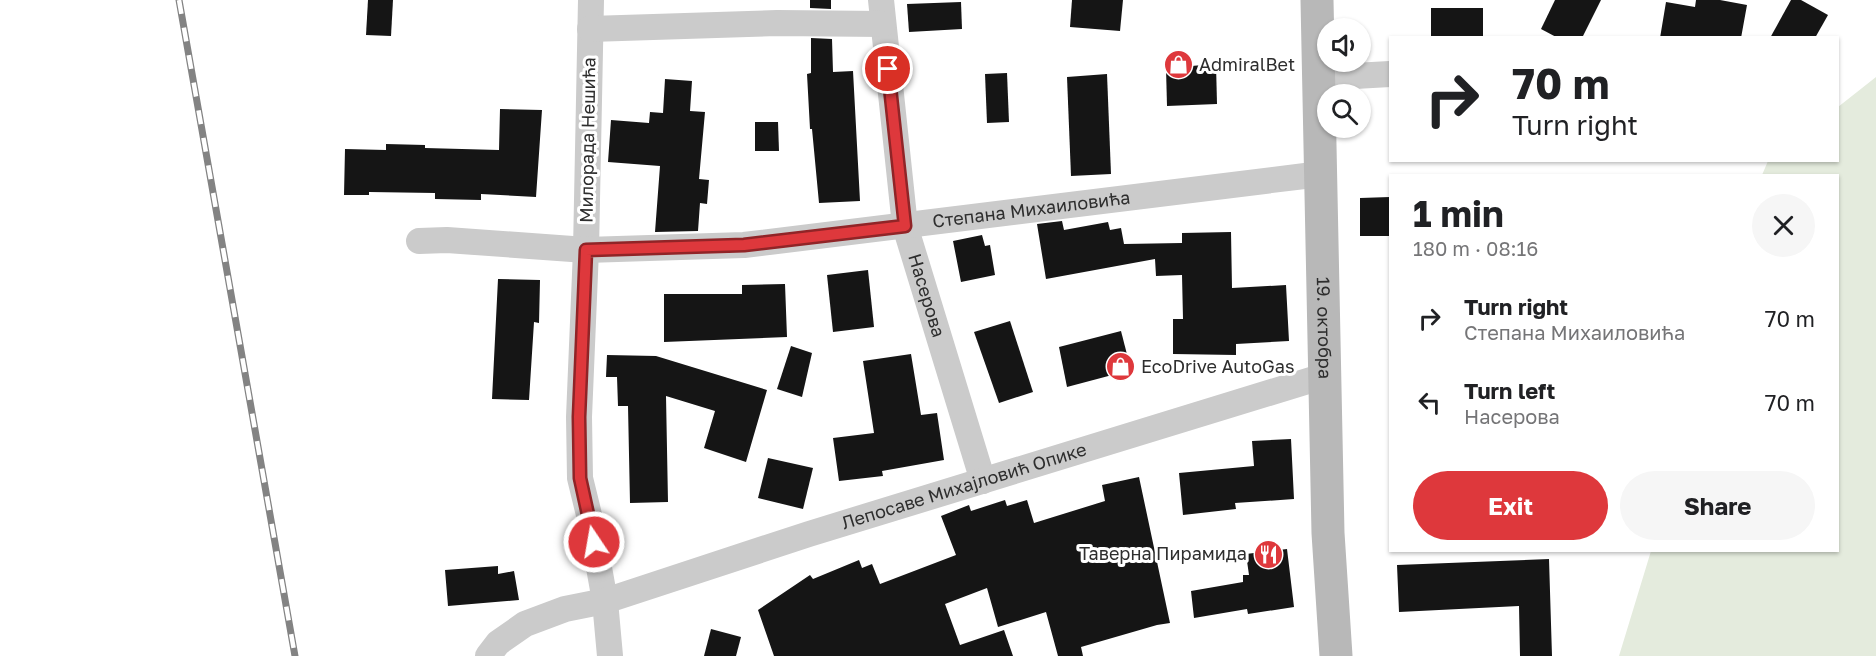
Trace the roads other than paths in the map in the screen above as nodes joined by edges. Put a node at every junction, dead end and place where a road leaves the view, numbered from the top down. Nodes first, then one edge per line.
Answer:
1 (591, 0) edge
2 (1317, 0) edge
3 (882, 12) edge
4 (590, 29) junction
5 (1389, 74) edge
6 (1320, 78) junction
7 (1321, 174) junction
8 (905, 226) junction
9 (419, 241) dead end
10 (586, 250) junction
11 (1324, 376) junction
12 (983, 480) junction
13 (605, 601) junction
14 (488, 656) edge
15 (610, 656) edge
16 (1336, 656) edge

1 - 4 street, Милорада Нешића
2 - 6 street, 19. октобра
3 - 4 street
3 - 8 street, Насерова
4 - 10 street, Милорада Нешића
5 - 6 street
6 - 7 street, 19. октобра
7 - 8 street, Степана Михаиловића
7 - 11 street, 19. октобра
8 - 10 street, Степана Михаиловића
8 - 12 street, Насерова
9 - 10 street, Степана Михаиловића
10 - 13 street, Милорада Нешића
11 - 12 street, Лепосаве Михајловић Опике
11 - 16 street, 19. октобра
12 - 13 street, Лепосаве Михајловић Опике
13 - 14 street, Лепосаве Михајловић Опике
13 - 15 street, Милорада Нешића

